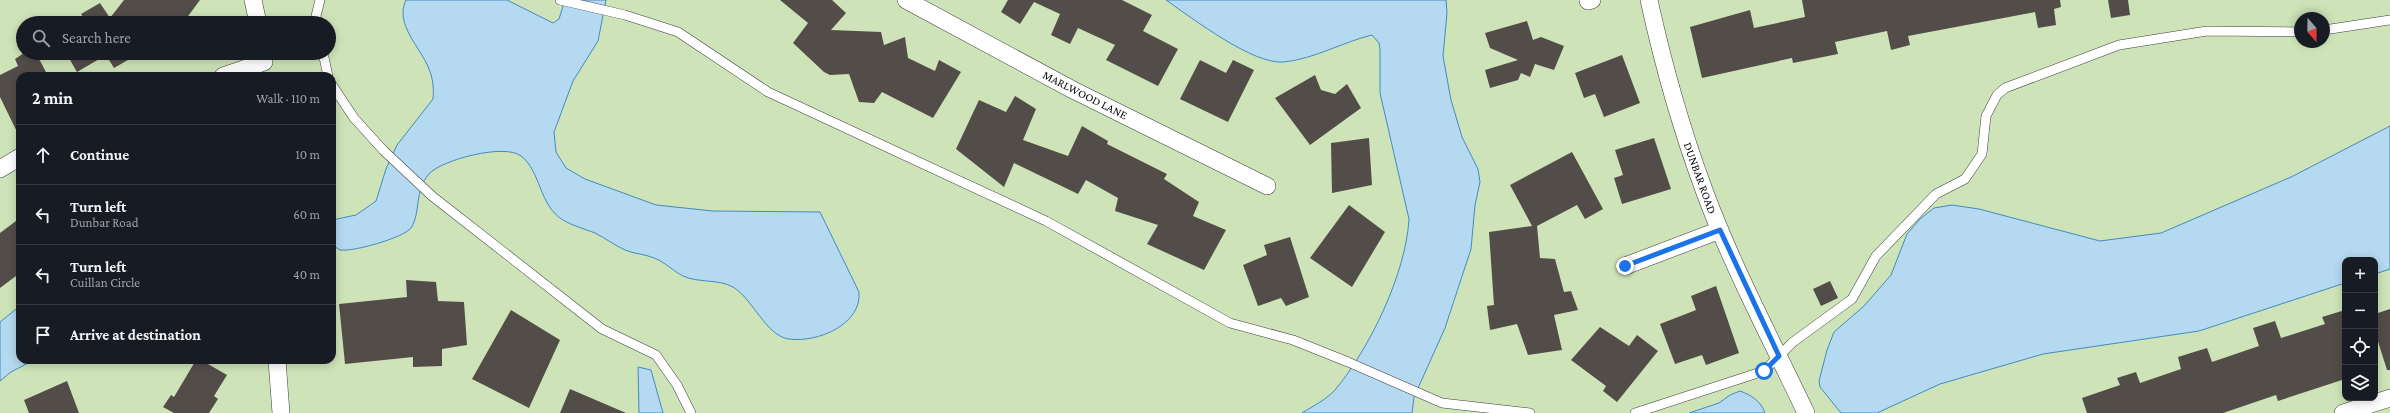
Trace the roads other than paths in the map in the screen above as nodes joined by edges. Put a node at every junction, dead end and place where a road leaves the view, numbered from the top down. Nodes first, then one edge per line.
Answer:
1 (253, 0) edge
2 (320, 0) edge
3 (561, 0) edge
4 (906, 0) edge
5 (1649, 0) edge
6 (256, 16) edge
7 (316, 16) edge
8 (2390, 20) edge
9 (2330, 29) edge
10 (2294, 32) edge
11 (325, 60) edge
12 (264, 64) edge
13 (237, 72) edge
14 (327, 72) edge
15 (336, 91) edge
16 (16, 159) edge
17 (0, 169) edge
18 (1267, 186) dead end
19 (1720, 230) junction
20 (1625, 266) dead end
21 (1779, 356) junction
22 (277, 364) edge
23 (2390, 398) edge
24 (281, 413) edge
25 (691, 413) edge
26 (1530, 413) edge
27 (1635, 413) edge
28 (1806, 413) edge
29 (2343, 413) edge

1 - 6 street
2 - 7 lane
3 - 26 lane
4 - 18 street, MARLWOOD LANE
5 - 19 street, DUNBAR ROAD
8 - 9 lane
10 - 21 lane
11 - 14 lane
12 - 13 street
15 - 25 lane
16 - 17 street
19 - 20 street
19 - 21 street, DUNBAR ROAD
21 - 27 lane
21 - 28 street, DUNBAR ROAD
22 - 24 street
23 - 29 street

